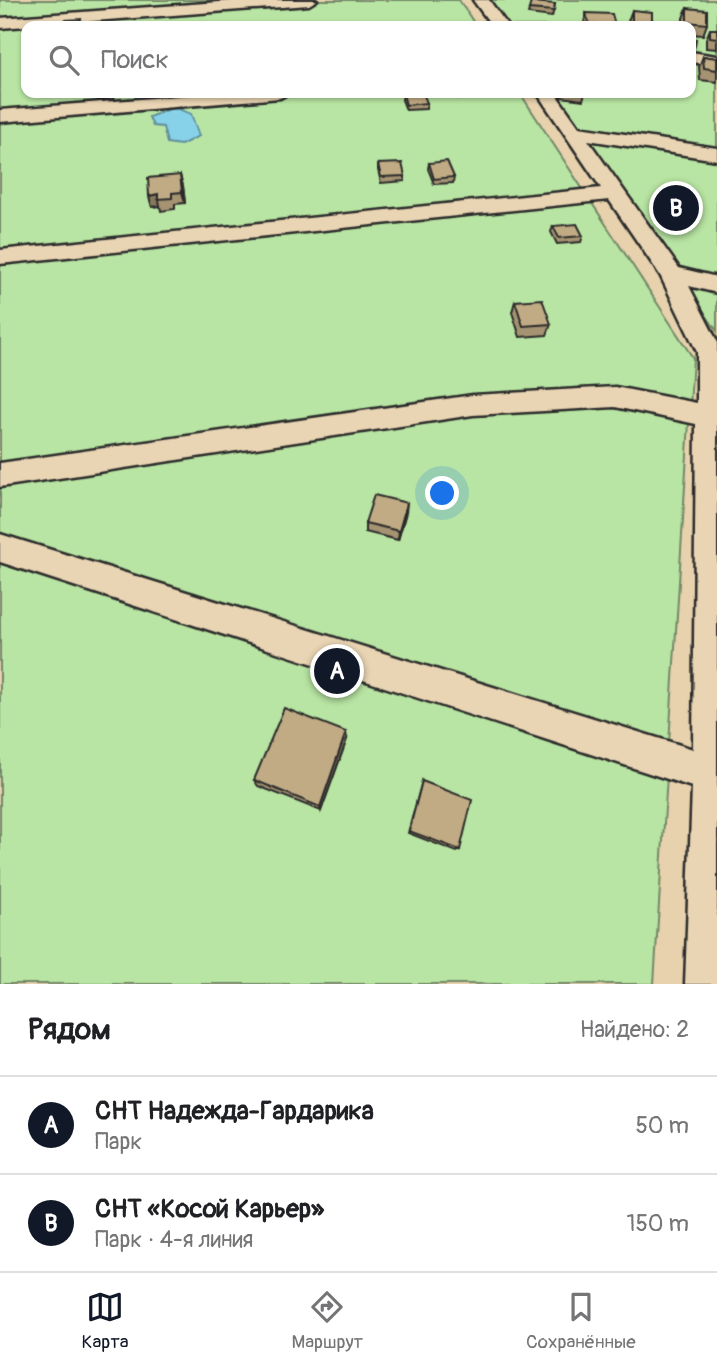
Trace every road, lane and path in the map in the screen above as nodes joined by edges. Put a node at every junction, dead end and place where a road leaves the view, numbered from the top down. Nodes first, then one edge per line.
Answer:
1 (309, 0) edge
2 (481, 0) edge
3 (21, 21) edge
4 (27, 21) edge
5 (496, 21) edge
6 (0, 23) edge
7 (696, 58) edge
8 (717, 61) edge
9 (219, 98) edge
10 (549, 98) edge
11 (0, 116) edge
12 (573, 132) junction
13 (717, 154) edge
14 (615, 193) junction
15 (0, 257) edge
16 (671, 274) junction
17 (717, 285) edge
18 (710, 415) junction
19 (0, 474) edge
20 (713, 535) edge
21 (0, 548) edge
22 (712, 774) junction
23 (707, 984) edge

1 - 4 street
2 - 5 street
3 - 6 street
7 - 8 street
9 - 11 street
10 - 12 street
12 - 13 street
12 - 14 street
14 - 15 street
14 - 16 street
16 - 17 street
16 - 18 street
18 - 19 street
18 - 20 street
20 - 22 street
21 - 22 street
22 - 23 street

